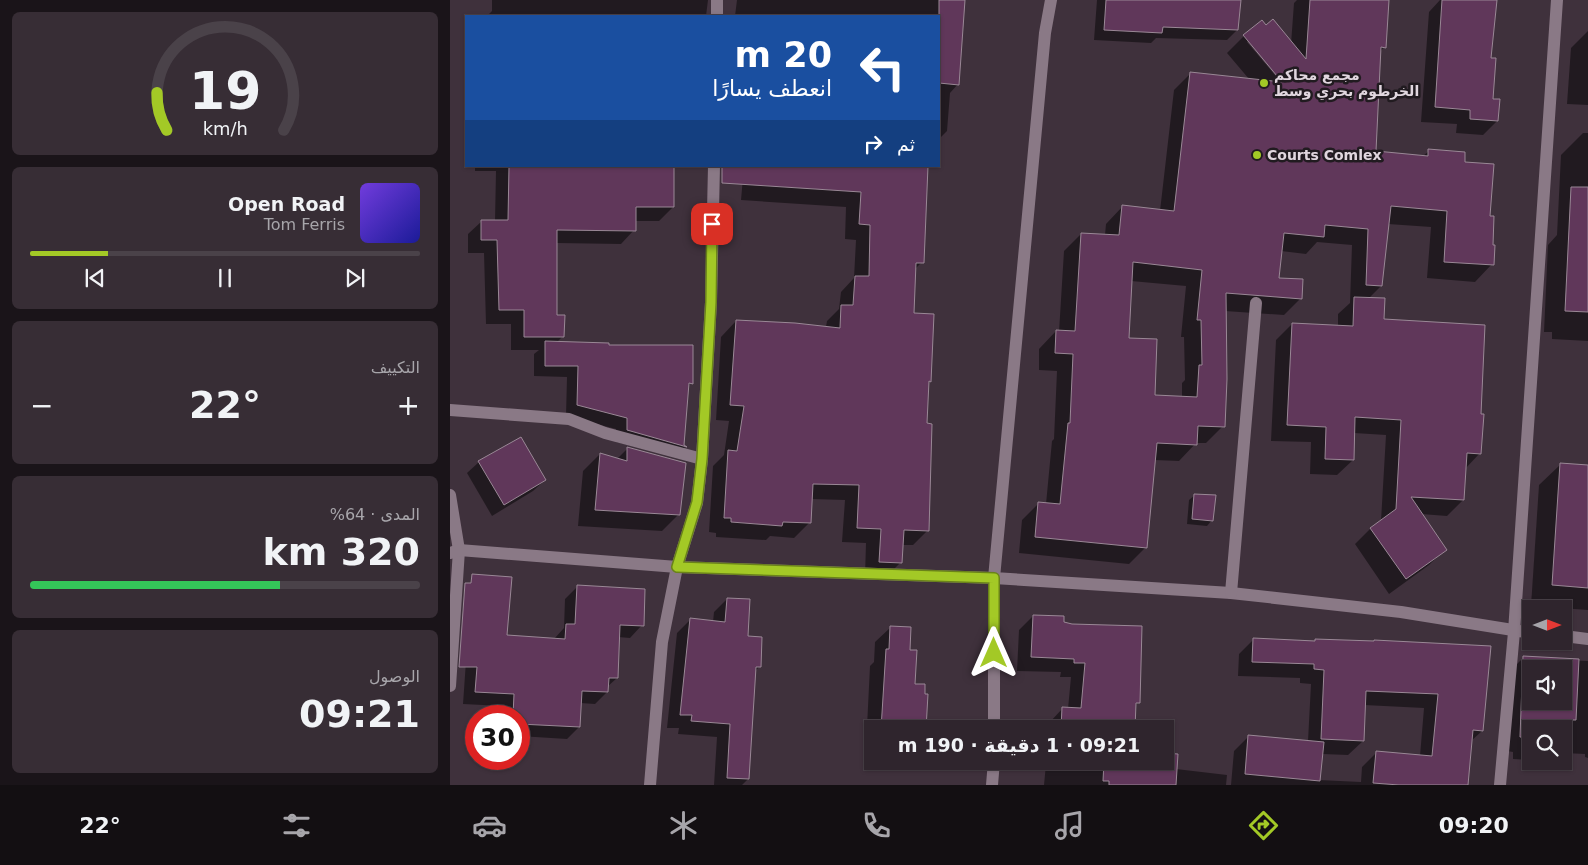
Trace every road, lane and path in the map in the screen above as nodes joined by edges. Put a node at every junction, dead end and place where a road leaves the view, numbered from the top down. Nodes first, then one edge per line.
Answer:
1 (717, 0) edge
2 (1051, 0) edge
3 (1557, 0) edge
4 (717, 15) edge
5 (714, 167) edge
6 (1256, 303) dead end
7 (450, 410) edge
8 (702, 459) junction
9 (450, 495) edge
10 (454, 552) edge
11 (677, 567) junction
12 (994, 578) junction
13 (1231, 593) junction
14 (1514, 632) junction
15 (1522, 632) edge
16 (1572, 637) edge
17 (1588, 639) edge
18 (450, 686) edge
19 (994, 720) edge
20 (993, 770) edge
21 (650, 785) edge
22 (992, 785) edge
23 (1500, 785) edge

1 - 4 street
2 - 12 street
3 - 14 street
5 - 8 street
6 - 13 street
7 - 8 street
8 - 11 street
9 - 10 street
10 - 11 street
10 - 18 street
11 - 12 street
11 - 21 street
12 - 13 street
12 - 19 street
13 - 14 street
14 - 15 street
14 - 23 street
16 - 17 street
20 - 22 street

